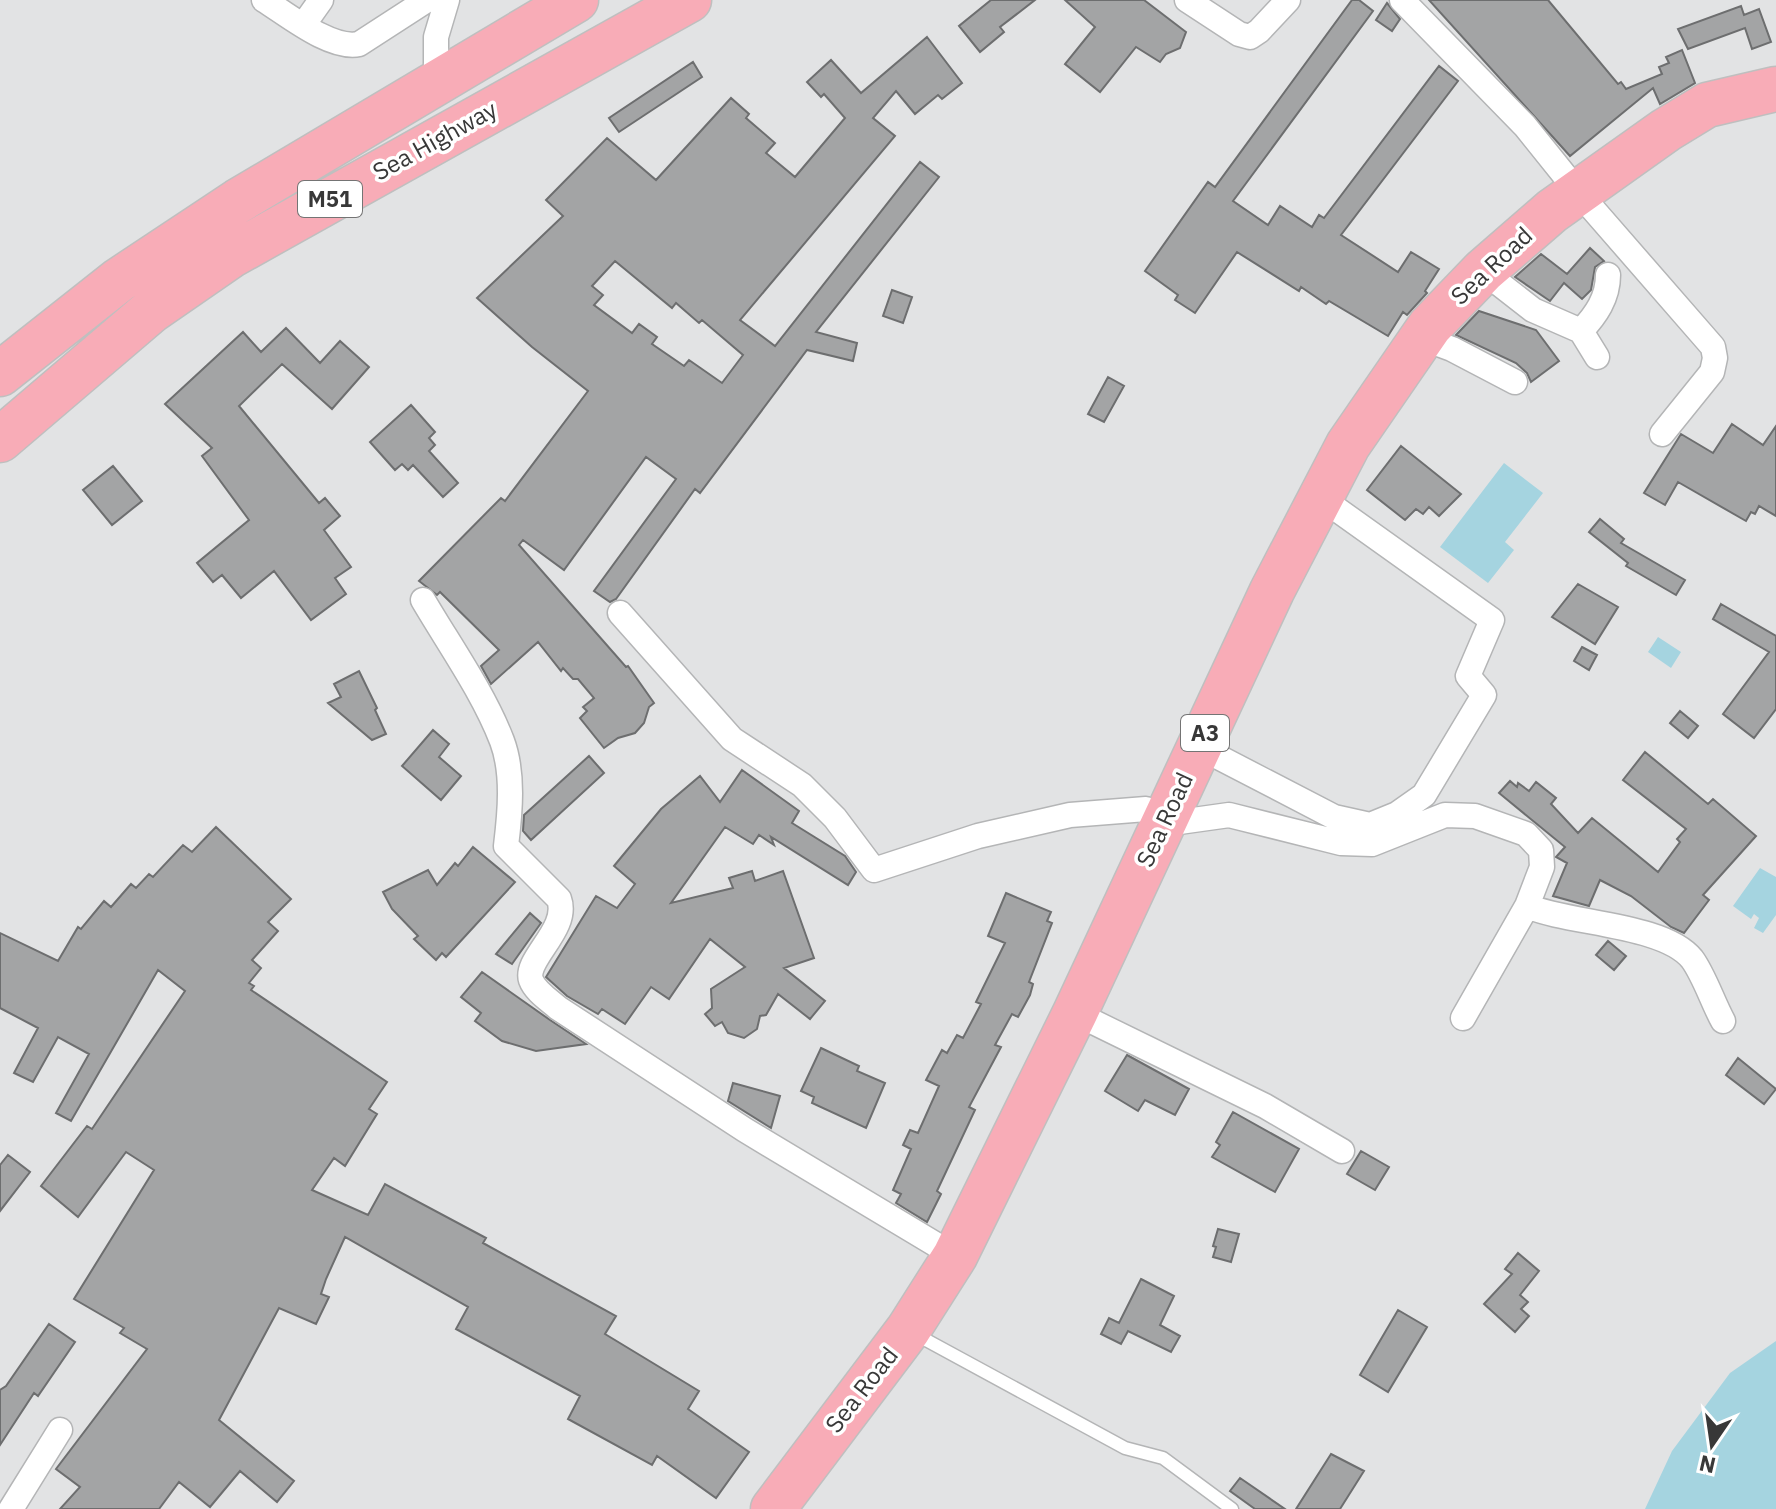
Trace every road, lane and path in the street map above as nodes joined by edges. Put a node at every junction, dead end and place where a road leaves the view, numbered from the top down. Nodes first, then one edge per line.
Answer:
1 (264, 0) edge
2 (321, 0) edge
3 (427, 0) edge
4 (447, 0) edge
5 (689, 0) edge
6 (1187, 0) edge
7 (1288, 0) edge
8 (1402, 0) edge
9 (567, 2) edge
10 (304, 24) junction
11 (436, 82) junction
12 (1776, 89) edge
13 (1578, 192) junction
14 (1483, 271) junction
15 (1608, 275) dead end
16 (1581, 331) junction
17 (1422, 338) junction
18 (1597, 357) dead end
19 (0, 374) edge
20 (1515, 382) dead end
21 (1662, 434) dead end
22 (0, 440) edge
23 (1321, 498) junction
24 (423, 600) dead end
25 (620, 613) dead end
26 (1199, 747) junction
27 (1165, 824) junction
28 (1527, 906) junction
29 (1075, 1013) junction
30 (1463, 1018) dead end
31 (1723, 1021) dead end
32 (1342, 1151) dead end
33 (955, 1256) junction
34 (908, 1330) junction
35 (60, 1430) dead end
36 (11, 1509) edge
37 (773, 1509) edge
38 (1232, 1509) edge

1 - 10 street
2 - 10 street
3 - 10 street
4 - 11 street
5 - 22 highway, Sea Highway / M51
6 - 7 street
8 - 13 street
9 - 11 highway, Sea Highway / M51
11 - 19 highway, Sea Highway / M51
12 - 13 highway, Sea Road / A3
13 - 14 highway, Sea Road / A3
13 - 21 street
14 - 16 street
14 - 17 highway, Sea Road / A3
15 - 16 street
16 - 18 street
17 - 20 street
17 - 23 highway, Sea Road / A3
23 - 26 highway, Sea Road / A3
23 - 26 street
24 - 33 street
25 - 27 street
26 - 27 highway, Sea Road / A3
27 - 28 street
27 - 29 highway, Sea Road / A3
28 - 30 street
28 - 31 street
29 - 32 street
29 - 33 highway, Sea Road / A3
33 - 34 highway, Sea Road / A3
34 - 37 highway, Sea Road / A3
34 - 38 lane
35 - 36 street

